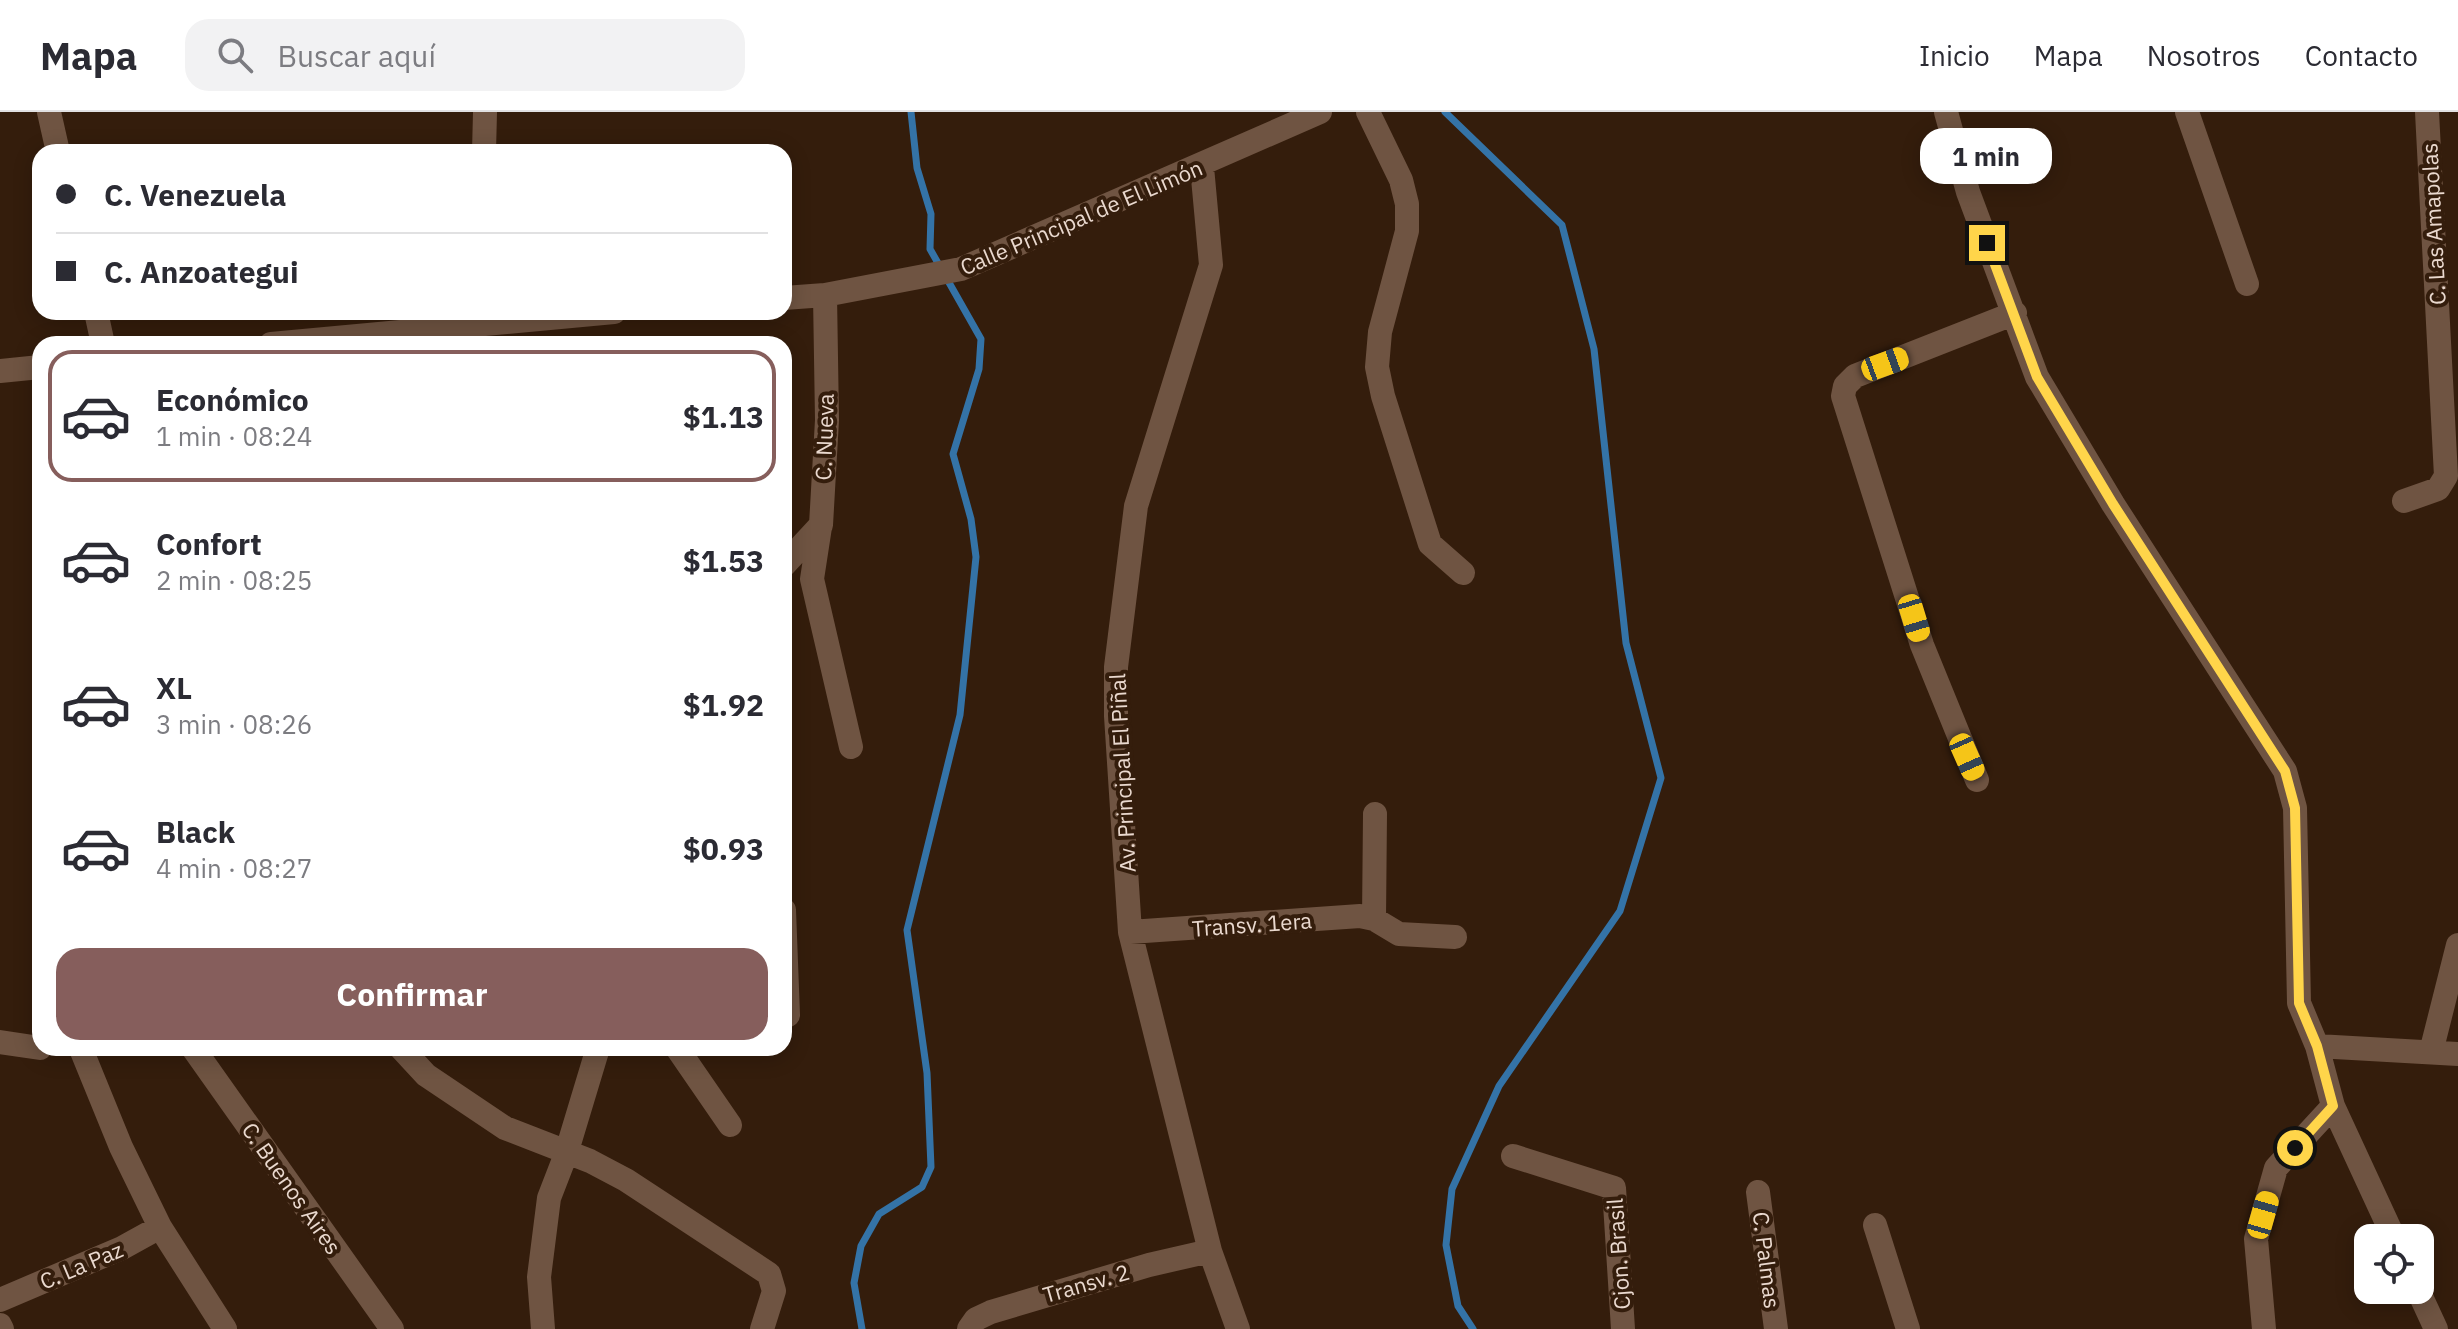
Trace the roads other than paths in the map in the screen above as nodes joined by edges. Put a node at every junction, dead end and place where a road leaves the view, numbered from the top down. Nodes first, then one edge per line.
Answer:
1 (49, 112) edge
2 (485, 112) edge
3 (1320, 112) edge
4 (1368, 112) edge
5 (1946, 112) edge
6 (2187, 112) edge
7 (2427, 112) edge
8 (56, 144) edge
9 (484, 144) edge
10 (1202, 167) junction
11 (2247, 284) dead end
12 (825, 295) junction
13 (792, 297) edge
14 (2015, 313) junction
15 (444, 320) edge
16 (329, 336) edge
17 (32, 368) edge
18 (0, 371) edge
19 (2404, 501) dead end
20 (821, 525) junction
21 (792, 556) edge
22 (1463, 573) dead end
23 (851, 747) dead end
24 (1977, 780) dead end
25 (1375, 814) dead end
26 (1374, 919) junction
27 (1130, 932) junction
28 (1455, 937) dead end
29 (2458, 945) edge
30 (0, 1042) edge
31 (2317, 1046) junction
32 (32, 1047) edge
33 (2431, 1052) junction
34 (2458, 1054) edge
35 (87, 1056) edge
36 (199, 1056) edge
37 (408, 1056) edge
38 (596, 1056) edge
39 (683, 1056) edge
40 (2333, 1106) junction
41 (730, 1125) dead end
42 (566, 1154) junction
43 (1513, 1156) dead end
44 (1758, 1192) dead end
45 (2388, 1224) edge
46 (1875, 1225) dead end
47 (160, 1227) junction
48 (1210, 1251) junction
49 (0, 1300) edge
50 (2424, 1304) edge
51 (225, 1329) edge
52 (392, 1329) edge
53 (543, 1329) edge
54 (762, 1329) edge
55 (969, 1329) edge
56 (1238, 1329) edge
57 (1623, 1329) edge
58 (1776, 1329) edge
59 (1908, 1329) edge
60 (2264, 1329) edge
61 (2436, 1329) edge

1 - 8 street
2 - 9 street
3 - 10 street, Calle Principal de El Limón
4 - 22 street
5 - 14 street
6 - 11 street
7 - 19 street, C. Las Amapolas
10 - 12 street, Calle Principal de El Limón
10 - 27 street, Av. Principal El Piñal
12 - 13 street, Calle Principal de El Limón
12 - 20 street, C. Nueva
14 - 24 street
14 - 31 street
15 - 16 street
17 - 18 street
20 - 21 street
20 - 23 street, C. Nueva
25 - 26 street
26 - 27 street, Transv. 1era
26 - 28 street
27 - 48 street, Av. Principal El Piñal
29 - 33 street
30 - 32 street
31 - 33 street
31 - 40 street
33 - 34 street
35 - 47 street
36 - 52 street, C. Buenos Aires
37 - 42 street
38 - 42 street
39 - 41 street
40 - 45 street
40 - 60 street
42 - 53 street
42 - 54 street
43 - 57 street, Cjon. Brasil
44 - 58 street, C. Palmas
46 - 59 street
47 - 49 street, C. La Paz
47 - 51 street
48 - 55 street, Transv. 2
48 - 56 street, Av. Principal El Piñal
50 - 61 street

